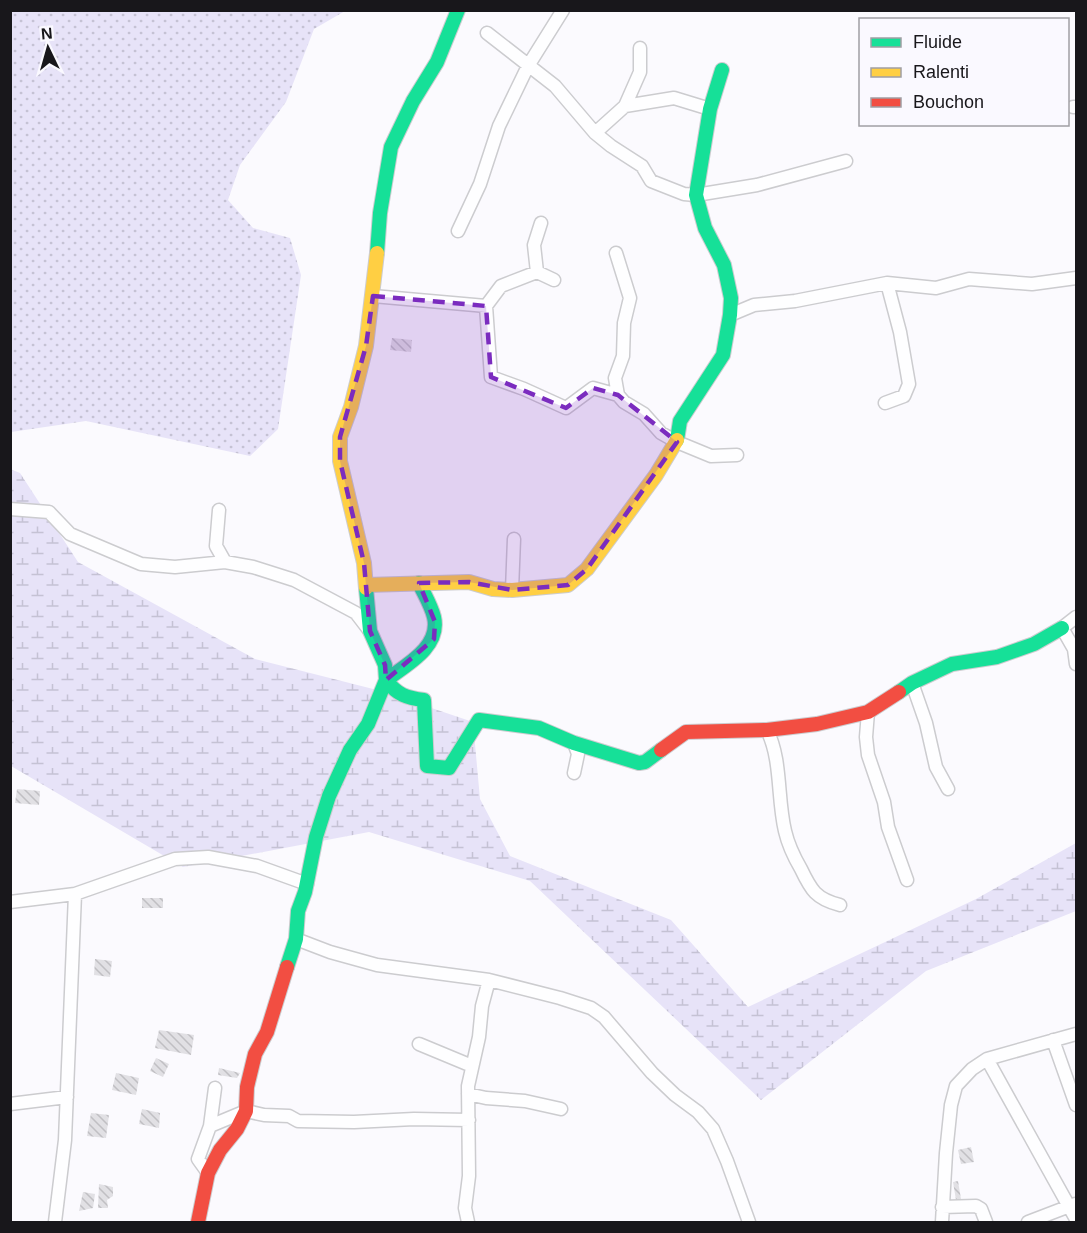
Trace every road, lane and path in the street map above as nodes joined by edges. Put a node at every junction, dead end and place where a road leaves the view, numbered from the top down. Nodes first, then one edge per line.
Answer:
1 (458, 10) edge
2 (563, 10) edge
3 (487, 33) dead end
4 (640, 48) dead end
5 (528, 66) junction
6 (722, 70) dead end
7 (625, 106) junction
8 (710, 110) junction
9 (595, 133) junction
10 (846, 161) dead end
11 (696, 195) junction
12 (541, 224) dead end
13 (458, 231) dead end
14 (616, 253) dead end
15 (537, 272) junction
16 (1077, 278) edge
17 (554, 280) dead end
18 (887, 283) junction
19 (373, 296) junction
20 (486, 306) junction
21 (730, 315) junction
22 (618, 395) junction
23 (885, 403) dead end
24 (677, 442) junction
25 (737, 455) dead end
26 (10, 509) edge
27 (219, 510) dead end
28 (514, 539) dead end
29 (225, 562) junction
30 (419, 583) junction
31 (366, 585) junction
32 (512, 590) junction
33 (1077, 617) edge
34 (1062, 628) junction
35 (370, 631) junction
36 (1077, 664) edge
37 (386, 680) junction
38 (912, 683) junction
39 (868, 712) junction
40 (767, 730) junction
41 (574, 743) junction
42 (574, 773) dead end
43 (948, 789) dead end
44 (907, 880) dead end
45 (307, 884) junction
46 (75, 894) junction
47 (10, 902) edge
48 (840, 905) dead end
49 (296, 939) junction
50 (489, 980) junction
51 (1077, 1034) edge
52 (1053, 1040) junction
53 (419, 1044) dead end
54 (987, 1059) junction
55 (472, 1066) junction
56 (215, 1088) dead end
57 (468, 1094) junction
58 (67, 1097) junction
59 (10, 1104) edge
60 (1077, 1105) edge
61 (561, 1110) dead end
62 (246, 1111) junction
63 (470, 1120) junction
64 (210, 1126) junction
65 (208, 1173) junction
66 (1073, 1205) edge
67 (942, 1207) junction
68 (1077, 1219) edge
69 (56, 1222) edge
70 (198, 1222) edge
71 (468, 1222) edge
72 (749, 1222) edge
73 (942, 1222) edge
74 (986, 1222) edge
75 (1028, 1222) edge

1 - 19 street
2 - 5 street
3 - 5 street
4 - 7 street
5 - 9 street
5 - 13 street
6 - 8 street
7 - 8 street
7 - 9 street
8 - 11 street
9 - 11 street
10 - 11 street
11 - 21 street
12 - 15 street
14 - 22 street
15 - 17 street
15 - 20 street
16 - 18 street
18 - 21 street
18 - 23 street
19 - 20 street
19 - 31 street
20 - 22 street
21 - 24 street
22 - 24 street
24 - 25 street
24 - 32 street
26 - 29 street
27 - 29 street
28 - 32 street
29 - 35 street
30 - 31 street
30 - 32 street
30 - 37 street
31 - 35 street
33 - 34 street
34 - 36 street
34 - 38 street
35 - 37 street
37 - 41 street
37 - 45 street
38 - 39 street
38 - 43 street
39 - 40 street
39 - 44 street
40 - 41 street
40 - 48 street
41 - 42 street
45 - 46 street
45 - 49 street
46 - 47 street
46 - 58 street
49 - 50 street
49 - 62 street
50 - 55 street
50 - 72 street
51 - 52 street
52 - 54 street
52 - 60 street
53 - 55 street
54 - 66 street
54 - 67 street
55 - 57 street
56 - 64 street
57 - 61 street
57 - 63 street
58 - 59 street
58 - 69 street
62 - 63 street
62 - 64 street
62 - 65 street
63 - 71 street
64 - 65 street
65 - 70 street
66 - 68 street
66 - 75 street
67 - 73 street
67 - 74 street

